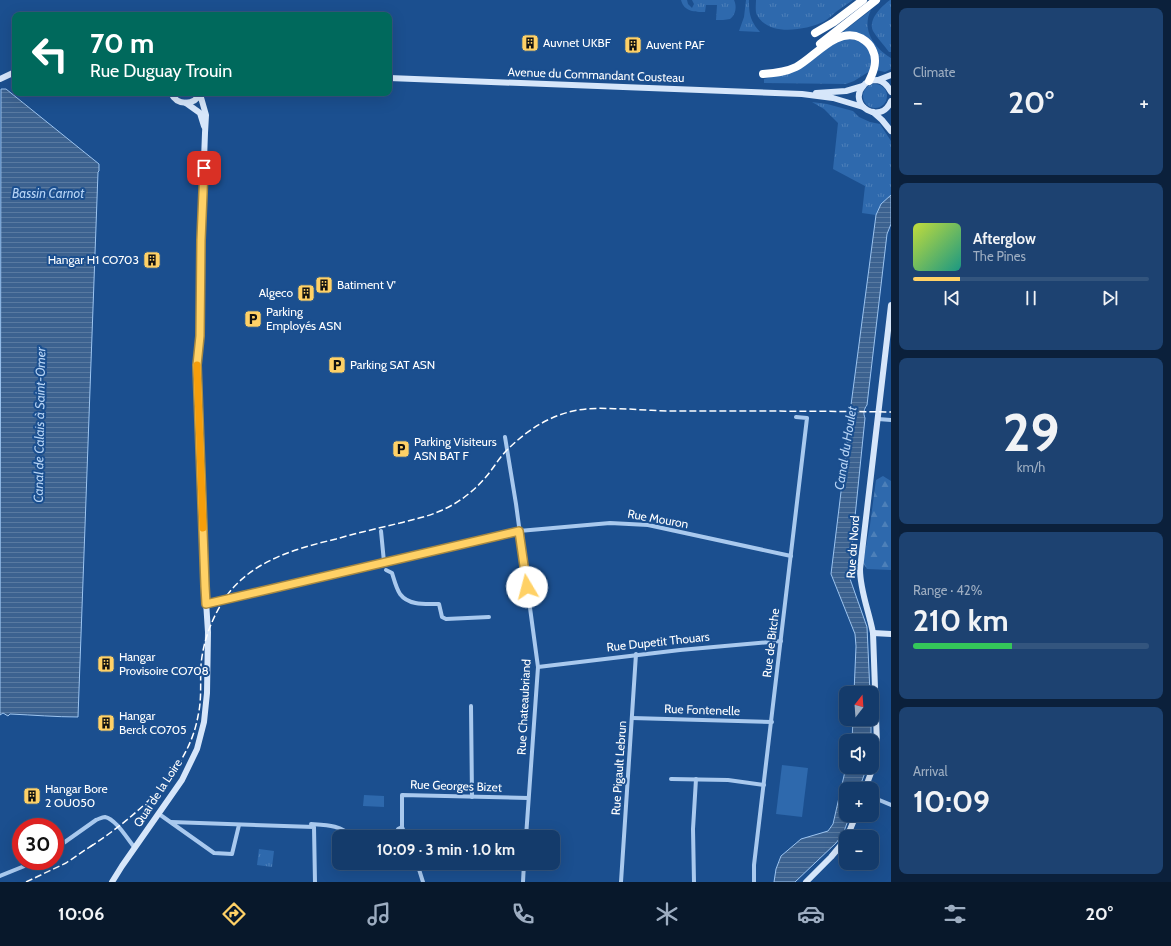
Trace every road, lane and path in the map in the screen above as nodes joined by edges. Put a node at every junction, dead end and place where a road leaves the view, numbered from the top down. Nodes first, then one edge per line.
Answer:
1 (863, 0) edge
2 (876, 0) edge
3 (815, 32) dead end
4 (12, 73) edge
5 (891, 75) edge
6 (392, 78) edge
7 (0, 79) edge
8 (878, 80) junction
9 (866, 84) junction
10 (891, 92) edge
11 (802, 94) junction
12 (174, 96) edge
13 (198, 96) edge
14 (201, 96) edge
15 (891, 101) edge
16 (186, 103) junction
17 (863, 106) junction
18 (873, 112) junction
19 (891, 131) edge
20 (205, 133) junction
21 (891, 305) edge
22 (796, 417) dead end
23 (878, 420) junction
24 (891, 420) edge
25 (505, 437) dead end
26 (381, 531) dead end
27 (519, 531) junction
28 (791, 556) junction
29 (384, 562) junction
30 (386, 570) dead end
31 (206, 604) junction
32 (489, 617) dead end
33 (873, 633) junction
34 (891, 634) edge
35 (781, 641) junction
36 (636, 654) junction
37 (538, 667) junction
38 (471, 706) dead end
39 (632, 718) junction
40 (772, 722) junction
41 (671, 779) dead end
42 (696, 779) junction
43 (868, 782) edge
44 (764, 785) junction
45 (472, 797) junction
46 (528, 798) junction
47 (879, 800) edge
48 (891, 805) edge
49 (159, 814) junction
50 (171, 822) junction
51 (238, 824) junction
52 (309, 827) junction
53 (402, 827) junction
54 (345, 830) edge
55 (398, 830) edge
56 (403, 830) edge
57 (526, 830) edge
58 (64, 843) edge
59 (134, 848) junction
60 (839, 848) edge
61 (14, 870) edge
62 (420, 870) edge
63 (524, 870) edge
64 (0, 876) edge
65 (112, 882) edge
66 (315, 882) edge
67 (424, 882) edge
68 (523, 882) edge
69 (621, 882) edge
70 (694, 882) edge
71 (754, 882) edge
72 (806, 882) edge

1 - 3 highway
2 - 9 highway
4 - 7 street
5 - 8 street
6 - 11 street, Avenue du Commandant Cousteau
8 - 9 street, Avenue du Commandant Cousteau
8 - 10 street
9 - 11 street, Avenue du Commandant Cousteau
9 - 17 street
11 - 17 street, Avenue du Commandant Cousteau
12 - 16 street, Quai de la Loire
13 - 16 street
14 - 20 street, Quai de la Loire
15 - 18 street
16 - 20 street, Quai de la Loire
17 - 18 street, Avenue du Commandant Cousteau
18 - 19 street
20 - 31 street, Quai de la Loire
21 - 23 street, Rue du Nord
22 - 28 street, Rue de Bitche
23 - 24 street
23 - 33 street, Rue du Nord
25 - 27 street, Rue Chateaubriand
26 - 29 street
27 - 28 street, Rue Mouron
27 - 29 street, Rue Mouron
27 - 37 street, Rue Chateaubriand
28 - 35 street, Rue de Bitche
29 - 31 street, Rue Mouron
30 - 32 street
31 - 49 street, Quai de la Loire
33 - 34 street
33 - 43 street, Rue du Nord
35 - 36 street, Rue Dupetit Thouars
35 - 40 street, Rue de Bitche
36 - 37 street, Rue Dupetit Thouars
36 - 39 street, Rue Pigault Lebrun
37 - 46 street, Rue Chateaubriand
38 - 45 street
39 - 40 street, Rue Fontenelle
39 - 69 street, Rue Pigault Lebrun
40 - 44 street, Rue de Bitche
41 - 42 street
42 - 44 street
42 - 70 street
44 - 71 street, Rue de Bitche
45 - 46 street, Rue Georges Bizet
45 - 53 street, Rue Georges Bizet
46 - 57 street, Rue Chateaubriand
47 - 48 street
49 - 50 street
49 - 59 street, Quai de la Loire
50 - 51 street
50 - 51 street
51 - 52 street
52 - 54 street
52 - 66 street
53 - 55 street
53 - 56 street, Rue Georges Bizet
58 - 59 street
59 - 65 street, Quai de la Loire
60 - 72 street
61 - 64 street
62 - 67 street
63 - 68 street

